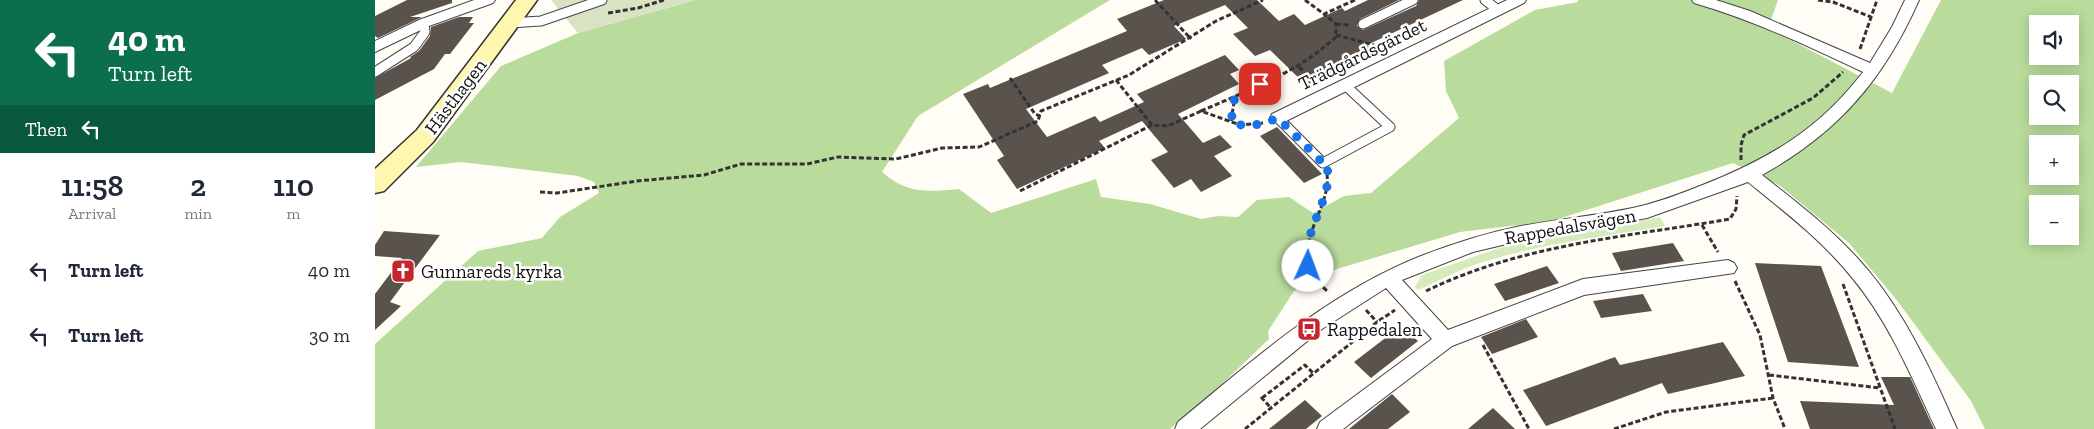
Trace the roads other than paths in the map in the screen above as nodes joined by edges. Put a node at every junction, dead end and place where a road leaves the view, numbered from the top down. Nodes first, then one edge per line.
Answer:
1 (487, 0) edge
2 (527, 0) edge
3 (602, 0) edge
4 (1413, 0) edge
5 (1485, 0) edge
6 (1519, 0) edge
7 (1699, 0) edge
8 (1912, 0) edge
9 (1498, 10) junction
10 (424, 23) junction
11 (510, 23) junction
12 (1363, 24) dead end
13 (375, 47) edge
14 (1875, 71) junction
15 (375, 72) edge
16 (1345, 85) junction
17 (1278, 118) joint
18 (1745, 168) junction
19 (375, 183) edge
20 (1728, 268) road end
21 (1389, 279) junction
22 (1445, 340) junction
23 (1185, 429) edge
24 (1327, 429) edge
25 (1947, 429) edge

1 - 10 street
2 - 11 street, Hästhagen
3 - 11 lane
4 - 12 lane
5 - 9 lane
6 - 9 street, Trädgårdsgärdet
7 - 14 street
8 - 14 street, Rappedalsvägen
9 - 16 street, Trädgårdsgärdet
10 - 13 street
10 - 15 lane
11 - 19 street, Hästhagen
14 - 18 street, Rappedalsvägen
16 - 17 street, Trädgårdsgärdet
16 - 17 lane
18 - 21 street, Rappedalsvägen
18 - 25 street
20 - 22 street
21 - 22 street
21 - 23 street, Rappedalsvägen
22 - 24 street

